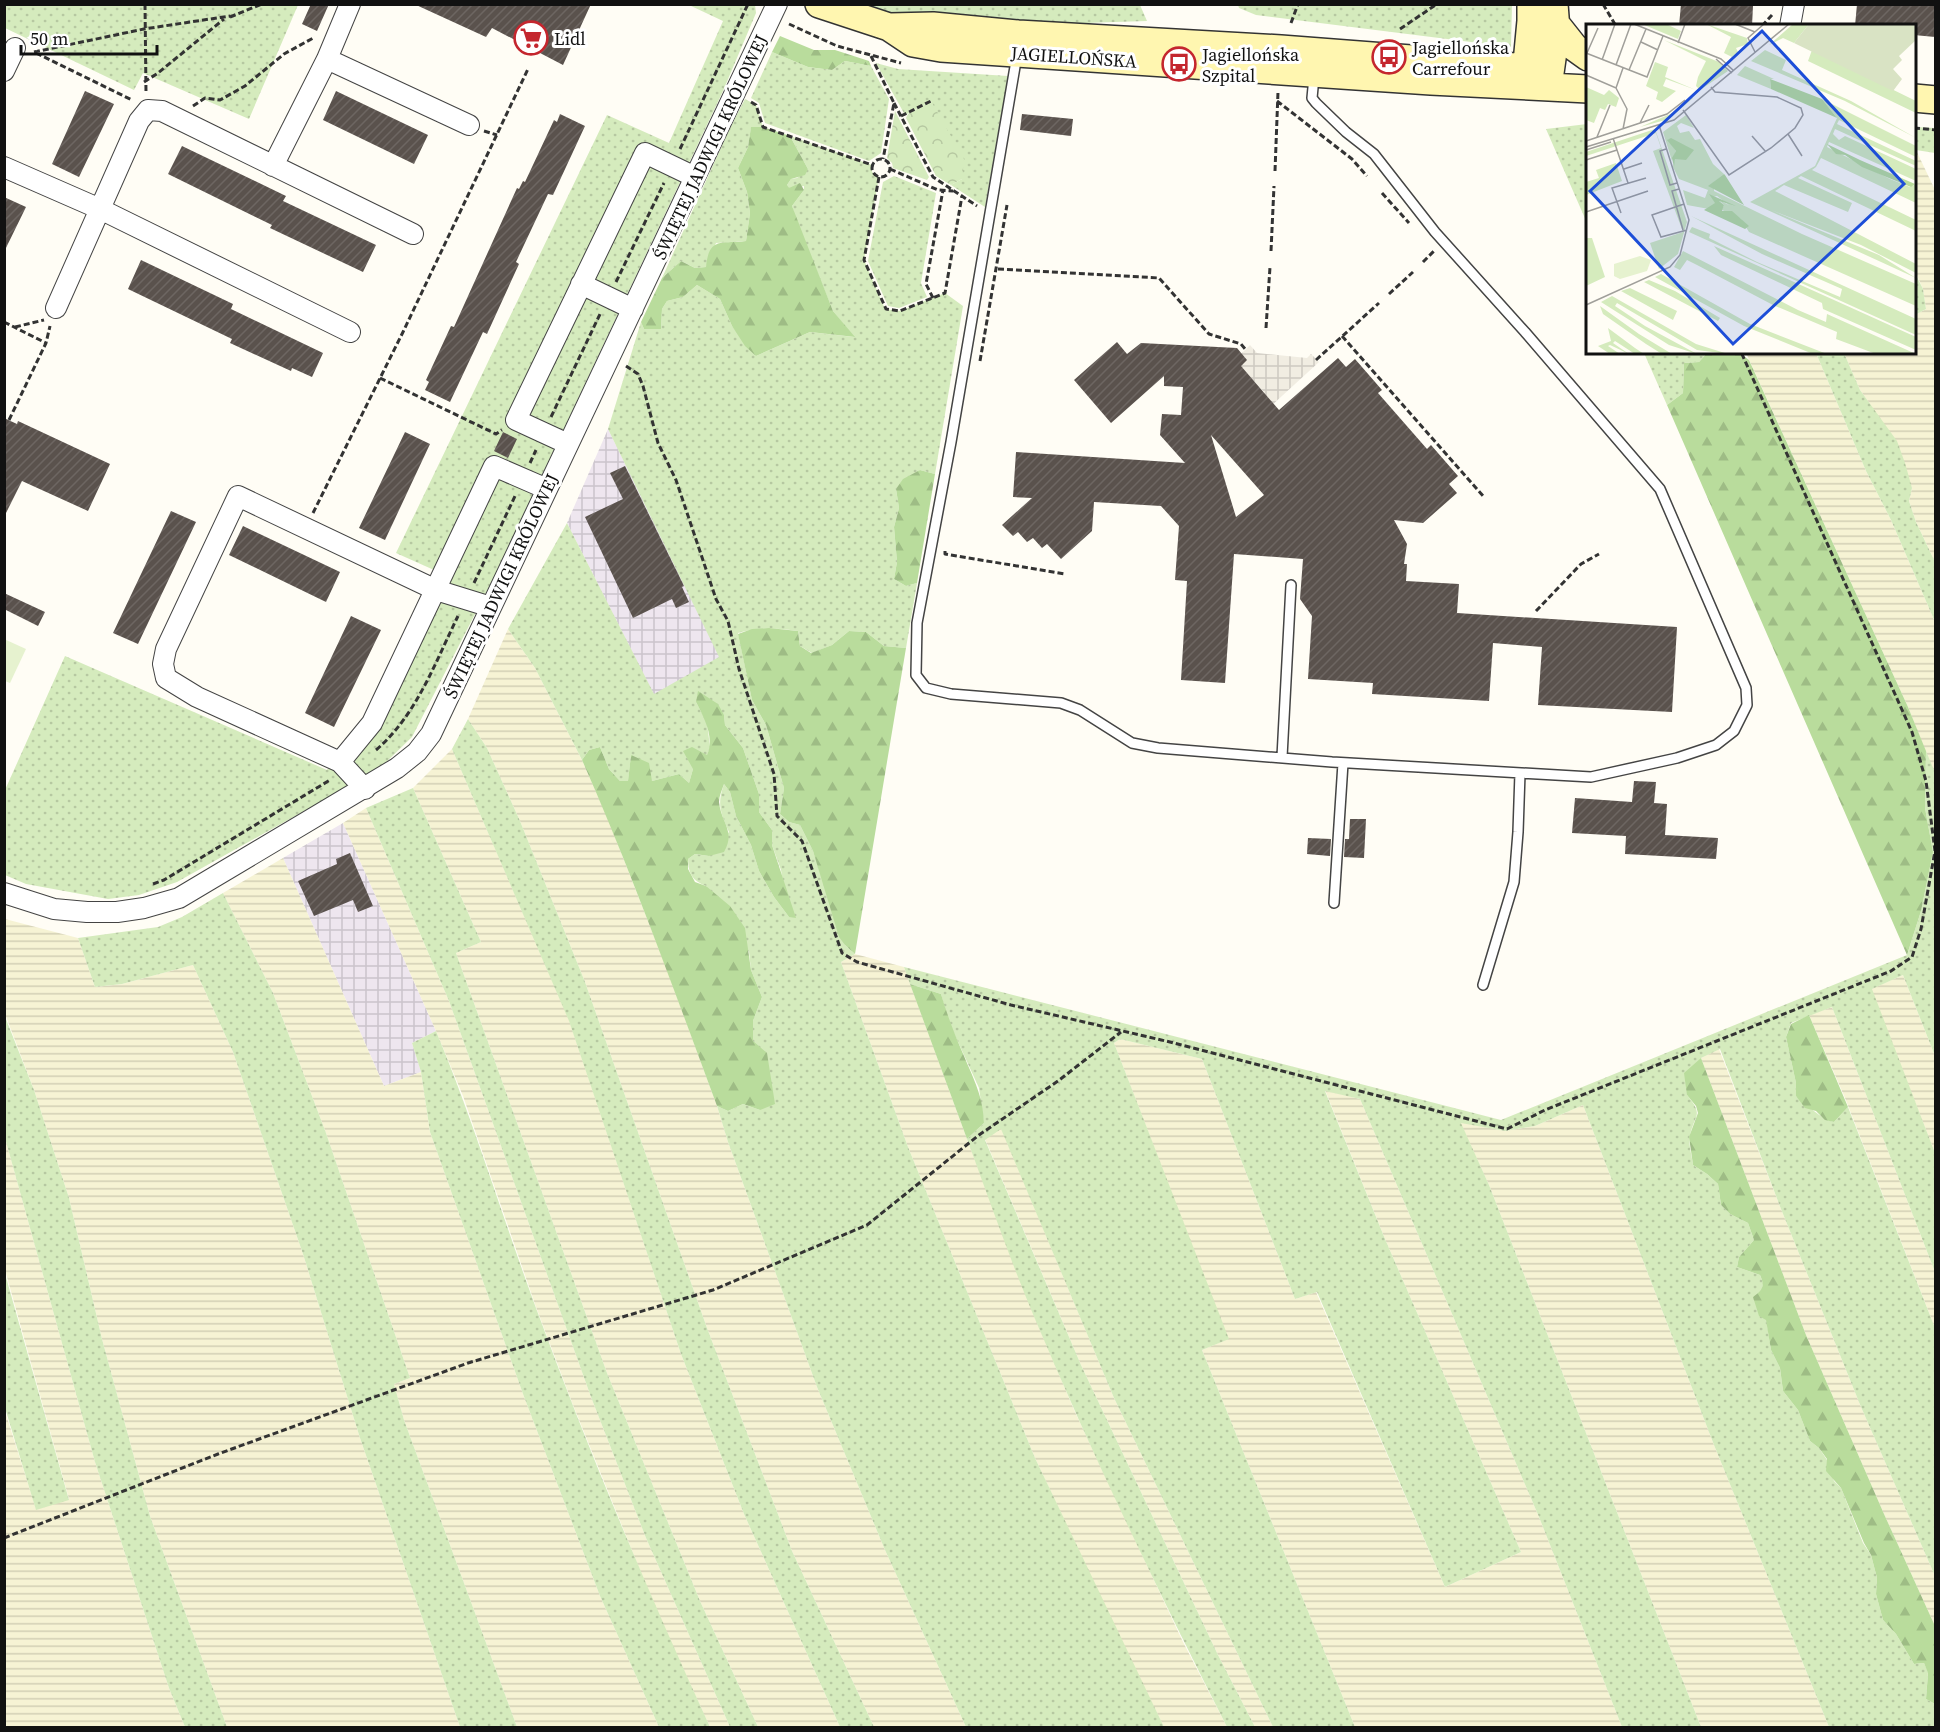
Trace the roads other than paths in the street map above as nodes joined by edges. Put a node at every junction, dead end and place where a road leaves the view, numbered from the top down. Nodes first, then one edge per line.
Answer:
1 (350, 4) edge
2 (819, 4) edge
3 (1531, 4) edge
4 (1794, 4) edge
5 (781, 13) edge
6 (1555, 14) edge
7 (1790, 24) edge
8 (1018, 44) junction
9 (25, 49) road end
10 (1586, 56) edge
11 (327, 59) junction
12 (1315, 62) junction
13 (4, 71) edge
14 (1586, 72) edge
15 (1538, 77) junction
16 (1586, 89) edge
17 (1916, 99) edge
18 (1935, 100) edge
19 (469, 125) dead end
20 (273, 166) junction
21 (4, 167) edge
22 (695, 177) junction
23 (100, 209) junction
24 (413, 234) dead end
25 (582, 284) junction
26 (56, 308) dead end
27 (633, 309) junction
28 (350, 332) dead end
29 (568, 444) junction
30 (547, 489) junction
31 (1291, 585) dead end
32 (436, 590) junction
33 (491, 607) junction
34 (1282, 757) junction
35 (340, 762) junction
36 (1343, 762) junction
37 (1520, 773) junction
38 (365, 789) junction
39 (4, 893) edge
40 (1334, 903) dead end
41 (1483, 986) dead end

1 - 11 street
2 - 8 street, JAGIELLOŃSKA
3 - 15 street
4 - 7 street
5 - 22 street, ŚWIĘTEJ JADWIGI KRÓLOWEJ
6 - 10 street
6 - 15 street
8 - 12 street, JAGIELLOŃSKA
8 - 34 lane
9 - 13 street
11 - 19 street
11 - 20 street
12 - 15 street, JAGIELLOŃSKA
12 - 37 lane
14 - 15 street, JAGIELLOŃSKA
15 - 16 street, JAGIELLOŃSKA
17 - 18 street
20 - 23 street
20 - 24 street
21 - 23 street
22 - 25 street
22 - 27 street, ŚWIĘTEJ JADWIGI KRÓLOWEJ
23 - 26 street
23 - 28 street
25 - 27 street
25 - 29 street
27 - 29 street, ŚWIĘTEJ JADWIGI KRÓLOWEJ
29 - 30 street, ŚWIĘTEJ JADWIGI KRÓLOWEJ
30 - 32 street
30 - 33 street, ŚWIĘTEJ JADWIGI KRÓLOWEJ
31 - 34 lane
32 - 33 street
32 - 35 street
32 - 35 street
33 - 38 street, ŚWIĘTEJ JADWIGI KRÓLOWEJ
34 - 36 lane
35 - 38 street
36 - 37 lane
36 - 40 lane
37 - 41 lane
38 - 39 street, ŚWIĘTEJ JADWIGI KRÓLOWEJ

